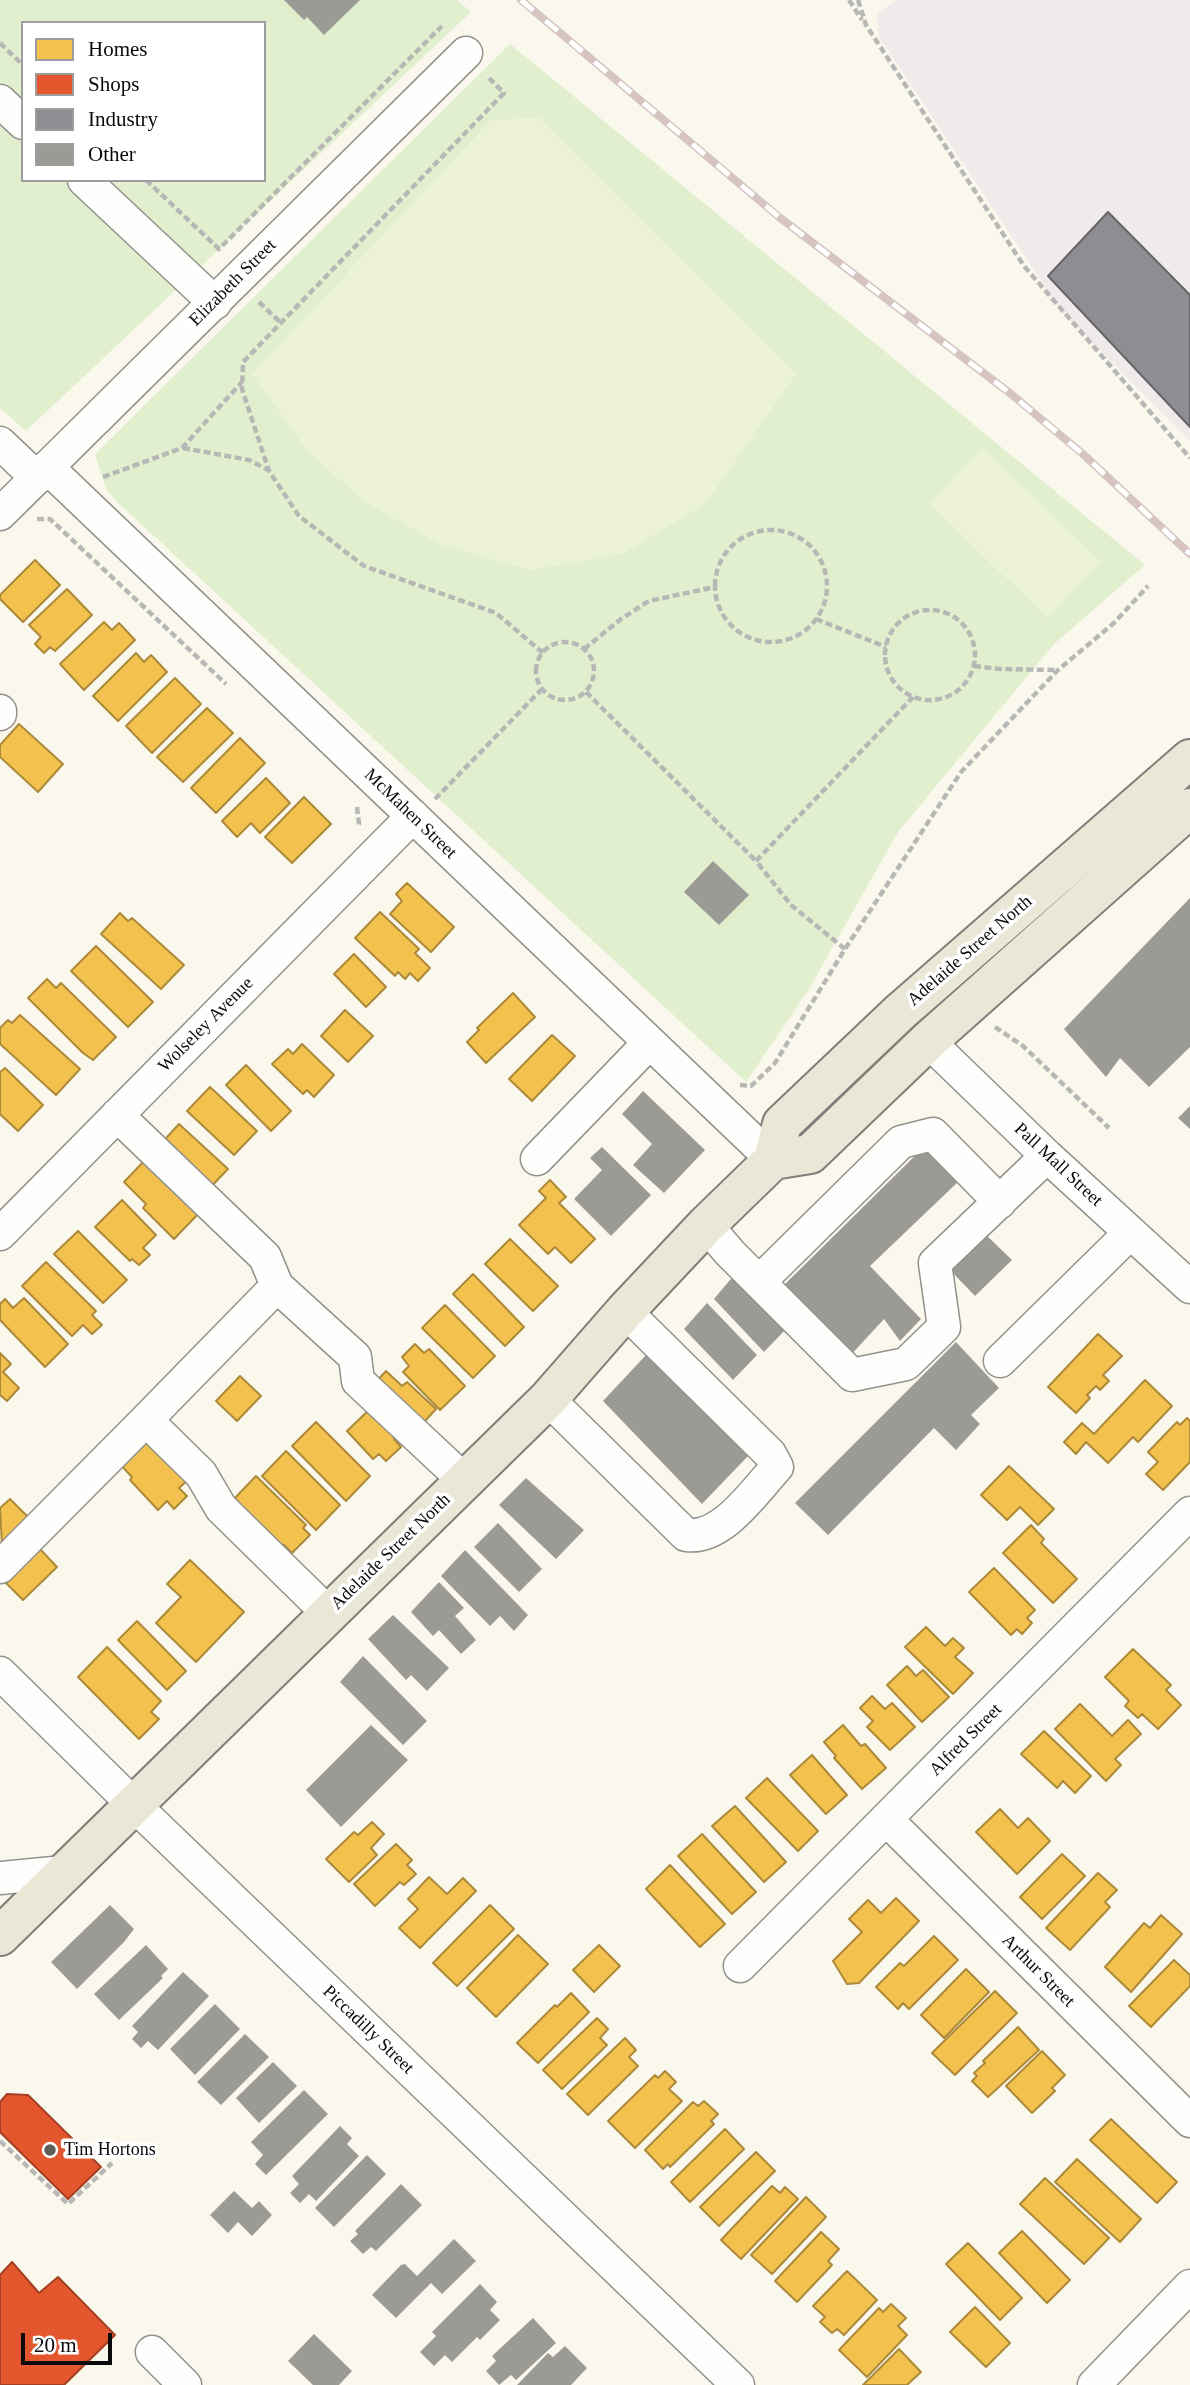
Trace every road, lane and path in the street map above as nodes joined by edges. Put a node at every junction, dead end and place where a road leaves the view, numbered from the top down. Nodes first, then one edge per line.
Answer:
1 (849, 0) edge
2 (858, 0) edge
3 (866, 25) junction
4 (442, 26) dead end
5 (0, 43) edge
6 (466, 53) dead end
7 (21, 63) edge
8 (489, 78) dead end
9 (0, 101) edge
10 (21, 121) edge
11 (86, 182) edge
12 (148, 182) edge
13 (215, 303) junction
14 (242, 382) junction
15 (0, 443) edge
16 (182, 448) junction
17 (1190, 458) edge
18 (269, 471) junction
19 (51, 478) junction
20 (14, 517) edge
21 (1147, 586) dead end
22 (715, 587) junction
23 (816, 619) junction
24 (886, 647) junction
25 (584, 649) junction
26 (542, 653) junction
27 (974, 666) junction
28 (1058, 670) junction
29 (228, 687) dead end
30 (542, 689) junction
31 (586, 692) junction
32 (914, 697) junction
33 (1190, 759) edge
34 (347, 798) dead end
35 (1190, 808) edge
36 (413, 816) junction
37 (350, 834) dead end
38 (756, 862) junction
39 (845, 950) junction
40 (1004, 1017) dead end
41 (929, 1041) junction
42 (649, 1043) junction
43 (737, 1085) dead end
44 (117, 1115) junction
45 (1109, 1128) dead end
46 (1047, 1156) junction
47 (537, 1159) dead end
48 (772, 1160) junction
49 (1000, 1202) junction
50 (706, 1225) junction
51 (1130, 1233) junction
52 (0, 1234) edge
53 (759, 1282) junction
54 (277, 1286) junction
55 (1190, 1287) edge
56 (625, 1311) junction
57 (1000, 1361) dead end
58 (548, 1399) junction
59 (146, 1420) junction
60 (465, 1481) junction
61 (1190, 1513) edge
62 (0, 1567) edge
63 (328, 1613) junction
64 (0, 1673) edge
65 (133, 1804) junction
66 (887, 1820) junction
67 (64, 1872) junction
68 (0, 1878) edge
69 (0, 1936) edge
70 (740, 1966) dead end
71 (1190, 2121) edge
72 (0, 2141) edge
73 (112, 2163) dead end
74 (1190, 2286) edge
75 (152, 2352) dead end
76 (185, 2385) edge
77 (738, 2385) edge
78 (1094, 2385) edge

1 - 3 path
2 - 3 path
3 - 17 path
4 - 12 path
5 - 7 path
6 - 13 street, Elizabeth Street
8 - 14 path
9 - 10 street
11 - 13 street
13 - 19 street, Elizabeth Street
14 - 16 path
14 - 18 path
15 - 19 street, McMahen Street
16 - 18 path
16 - 19 path
18 - 26 path
19 - 20 street, Elizabeth Street
19 - 36 street, McMahen Street
20 - 29 path
21 - 28 path
22 - 23 path
22 - 23 path
22 - 25 path
23 - 24 path
24 - 27 path
24 - 32 path
25 - 26 path
25 - 31 path
26 - 30 path
27 - 28 path
27 - 32 path
28 - 39 path
30 - 31 path
30 - 36 path
31 - 38 path
32 - 38 path
33 - 48 main road, Adelaide Street North
34 - 37 path
35 - 41 main road
36 - 42 street, McMahen Street
36 - 44 street, Wolseley Avenue
38 - 39 path
39 - 43 path
40 - 45 path
41 - 46 street, Pall Mall Street
41 - 48 main road
42 - 47 street
42 - 48 street, McMahen Street
44 - 52 street, Wolseley Avenue
44 - 54 street
46 - 49 street
46 - 51 street, Pall Mall Street
48 - 50 main road, Adelaide Street North
49 - 53 street
49 - 53 street
50 - 53 street
50 - 56 main road, Adelaide Street North
51 - 55 street, Pall Mall Street
51 - 57 street
54 - 59 street
54 - 60 street
56 - 58 main road, Adelaide Street North
56 - 58 street
58 - 60 main road, Adelaide Street North
59 - 62 street
59 - 63 street
60 - 63 main road, Adelaide Street North
61 - 66 street, Alfred Street
63 - 65 main road, Adelaide Street North
64 - 65 street, Piccadilly Street
65 - 67 main road, Adelaide Street North
65 - 77 street, Piccadilly Street
66 - 70 street, Alfred Street
66 - 71 street, Arthur Street
67 - 68 street
67 - 69 main road, Adelaide Street North
72 - 73 path
74 - 78 street
75 - 76 street

